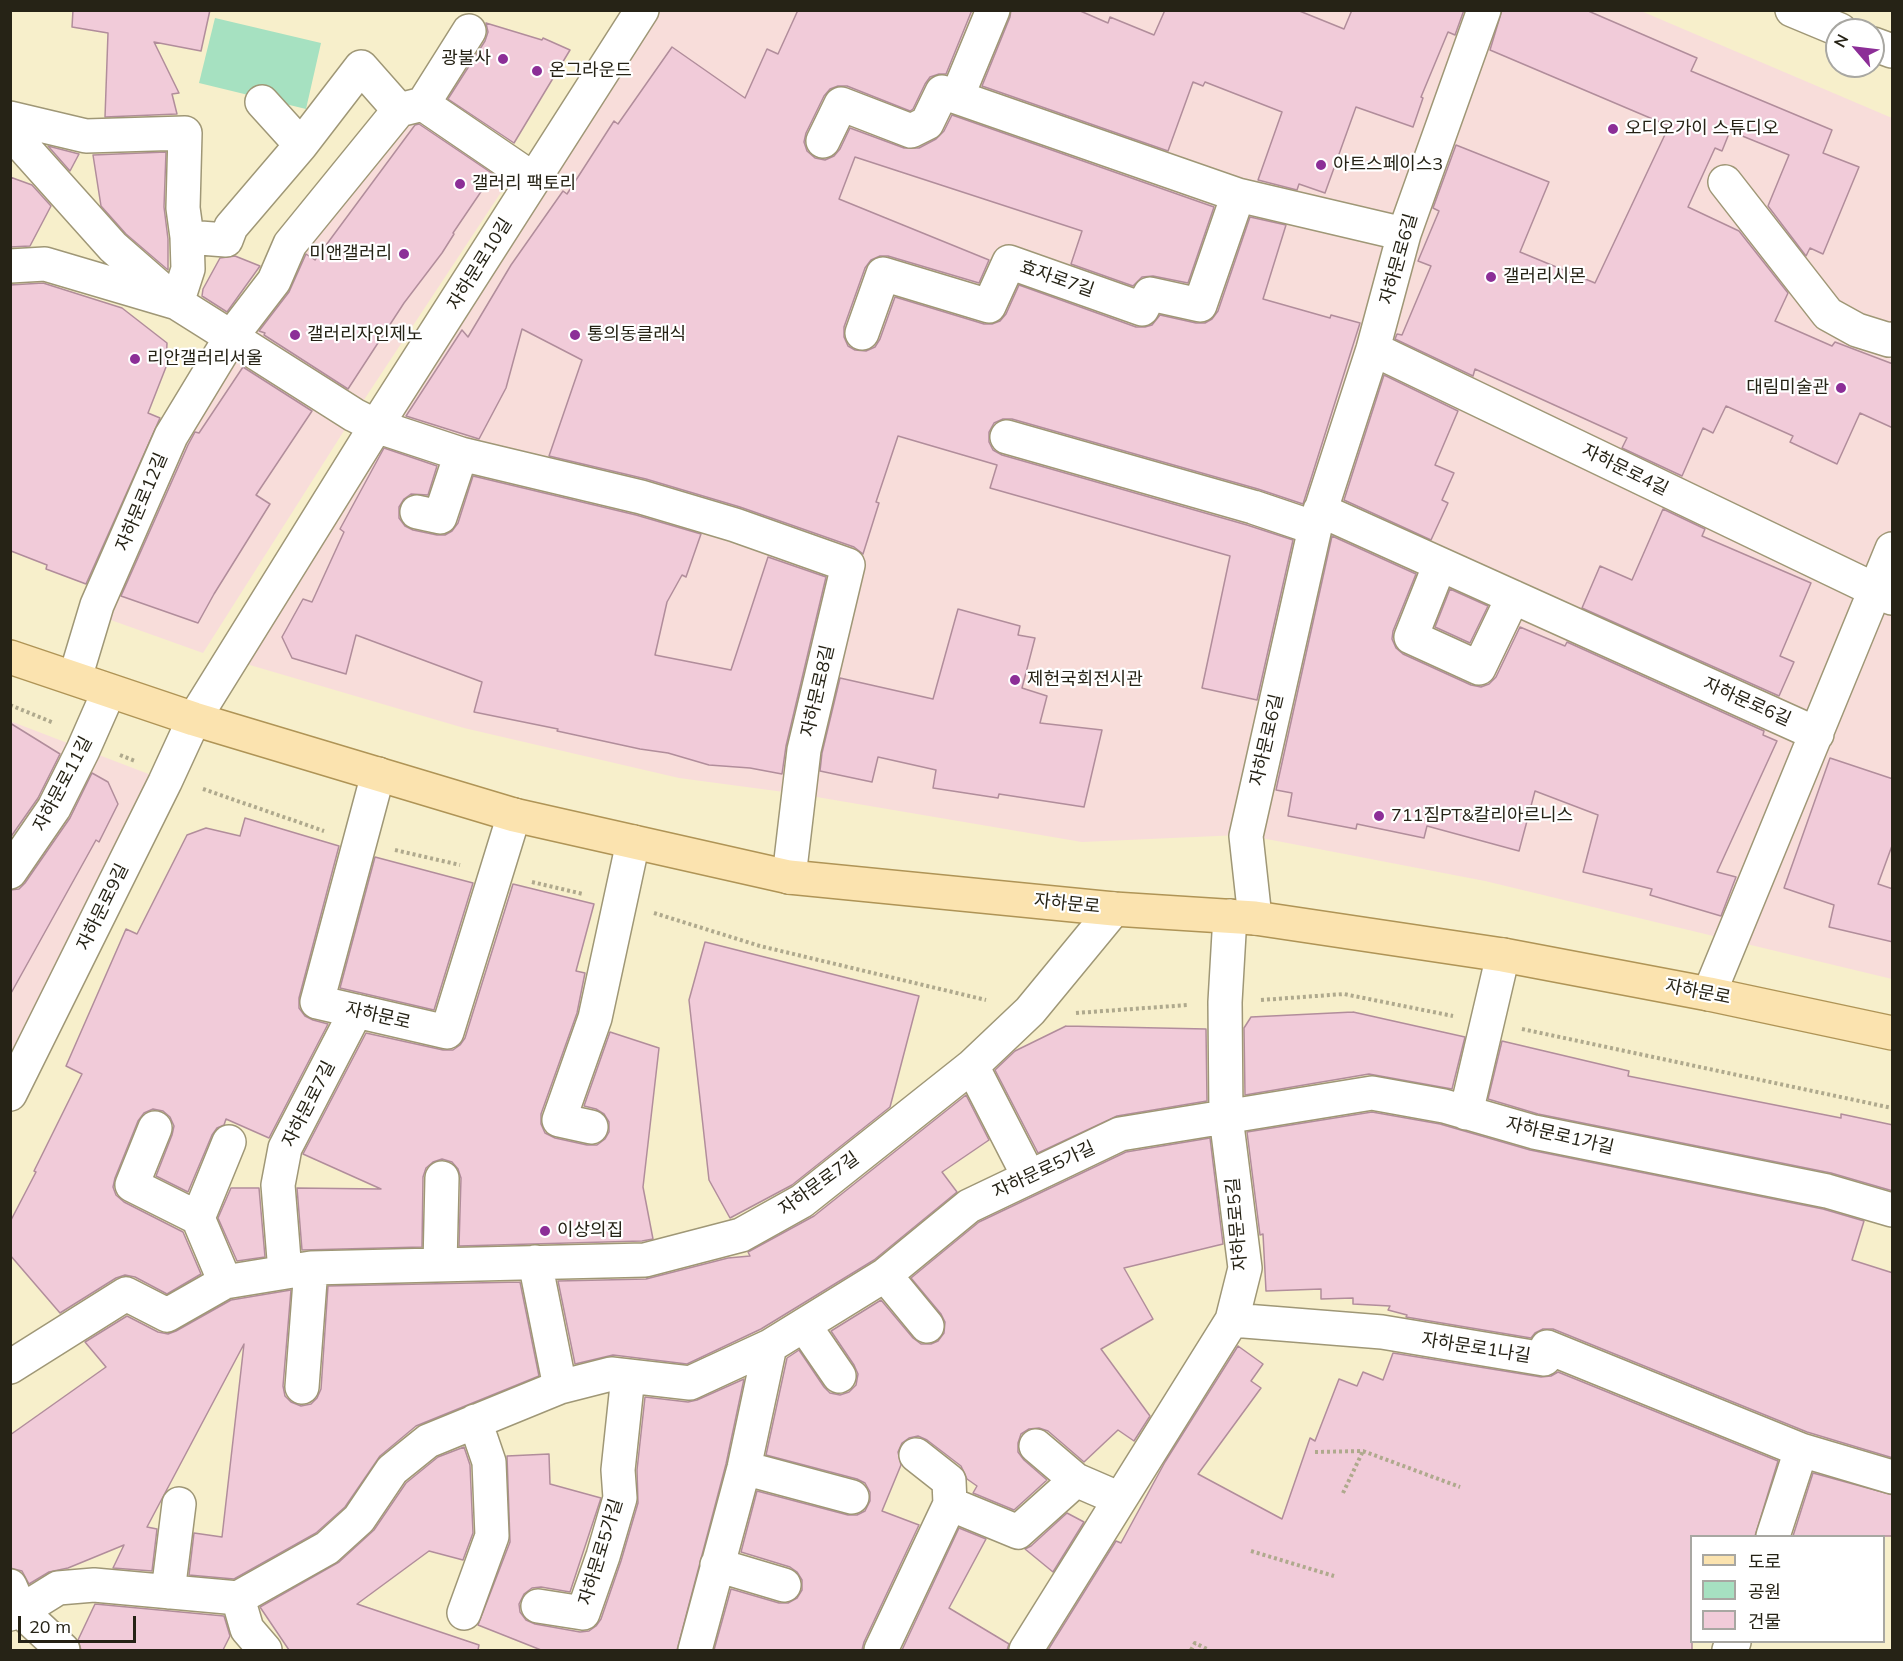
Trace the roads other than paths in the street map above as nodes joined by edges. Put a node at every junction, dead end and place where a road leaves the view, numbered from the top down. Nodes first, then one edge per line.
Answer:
1 (642, 10) edge
2 (993, 10) edge
3 (1484, 10) edge
4 (1792, 10) edge
5 (1825, 24) edge
6 (469, 31) dead end
7 (957, 97) junction
8 (262, 102) dead end
9 (411, 107) junction
10 (10, 118) edge
11 (10, 132) edge
12 (823, 141) dead end
13 (301, 145) junction
14 (533, 179) junction
15 (1725, 182) dead end
16 (1238, 195) junction
17 (1404, 234) junction
18 (187, 237) junction
19 (10, 266) edge
20 (177, 303) junction
21 (862, 333) dead end
22 (231, 337) junction
23 (1893, 339) edge
24 (1373, 349) junction
25 (376, 426) junction
26 (1006, 436) dead end
27 (461, 454) junction
28 (417, 512) dead end
29 (1317, 519) junction
30 (1893, 549) edge
31 (1440, 564) junction
32 (1884, 595) edge
33 (1513, 597) junction
34 (10, 657) edge
35 (75, 678) junction
36 (109, 691) junction
37 (194, 719) junction
38 (1817, 734) junction
39 (378, 774) junction
40 (514, 815) junction
41 (633, 842) junction
42 (10, 872) edge
43 (789, 877) junction
44 (1114, 909) junction
45 (1242, 917) junction
46 (1503, 955) junction
47 (1708, 994) junction
48 (356, 1011) junction
49 (1893, 1033) edge
50 (972, 1066) junction
51 (10, 1094) edge
52 (1466, 1113) junction
53 (1226, 1117) junction
54 (591, 1127) dead end
55 (155, 1128) dead end
56 (229, 1142) dead end
57 (442, 1178) dead end
58 (1029, 1178) junction
59 (1893, 1210) edge
60 (198, 1218) junction
61 (535, 1262) junction
62 (440, 1265) junction
63 (298, 1270) junction
64 (885, 1275) junction
65 (225, 1282) junction
66 (1232, 1320) junction
67 (804, 1325) junction
68 (927, 1326) dead end
69 (770, 1346) junction
70 (10, 1367) edge
71 (628, 1376) junction
72 (839, 1376) dead end
73 (302, 1387) dead end
74 (560, 1387) junction
75 (475, 1421) junction
76 (1036, 1446) dead end
77 (1801, 1450) junction
78 (916, 1455) dead end
79 (744, 1468) junction
80 (1893, 1477) edge
81 (1076, 1480) junction
82 (852, 1497) dead end
83 (1120, 1499) junction
84 (179, 1504) dead end
85 (950, 1504) junction
86 (1773, 1535) edge
87 (717, 1565) junction
88 (784, 1585) dead end
89 (168, 1592) junction
90 (238, 1598) junction
91 (14, 1604) edge
92 (538, 1606) dead end
93 (464, 1613) dead end
94 (63, 1650) edge
95 (265, 1650) edge
96 (695, 1650) edge
97 (881, 1650) edge
98 (1026, 1650) edge

1 - 14 street, 자하문로10길
2 - 7 street
3 - 17 street, 자하문로6길
4 - 5 street
6 - 9 street, 자하문로12길
7 - 12 street
7 - 16 street
8 - 13 street
9 - 13 street
9 - 14 street
9 - 22 street, 자하문로12길
10 - 18 street
11 - 20 street
13 - 18 street
14 - 25 street, 자하문로10길
15 - 23 street
16 - 17 street
16 - 21 street, 효자로7길
17 - 24 street, 자하문로6길
18 - 20 street
19 - 20 street
20 - 22 street
22 - 25 street
22 - 35 street, 자하문로12길
24 - 29 street, 자하문로6길
24 - 32 street, 자하문로4길
25 - 27 street
25 - 37 street, 자하문로10길
26 - 29 street, 자하문로6길
27 - 28 street
27 - 43 street, 자하문로8길
29 - 31 street, 자하문로6길
29 - 45 street, 자하문로6길
30 - 32 street
31 - 33 street, 자하문로6길
31 - 33 street
32 - 38 street
33 - 38 street, 자하문로6길
34 - 35 main road, 자하문로
35 - 36 main road, 자하문로
36 - 37 main road, 자하문로
36 - 42 street, 자하문로11길
37 - 39 main road, 자하문로
37 - 51 street, 자하문로9길
38 - 47 street
39 - 40 main road, 자하문로
39 - 48 street, 자하문로
40 - 41 main road, 자하문로
40 - 48 street, 자하문로
41 - 43 main road, 자하문로
41 - 54 street
43 - 44 main road, 자하문로
44 - 45 main road, 자하문로
44 - 50 street, 자하문로7길
45 - 46 main road, 자하문로
45 - 53 street, 자하문로5길
46 - 47 main road, 자하문로
46 - 52 street
47 - 49 main road, 자하문로
48 - 63 street, 자하문로7길
50 - 58 street
50 - 61 street, 자하문로7길
52 - 53 street, 자하문로1가길
52 - 59 street, 자하문로1가길
53 - 58 street, 자하문로5가길
53 - 66 street, 자하문로5길
55 - 60 street
56 - 60 street
57 - 62 street
58 - 64 street, 자하문로5가길
60 - 65 street
61 - 62 street, 자하문로7길
61 - 74 street
62 - 63 street, 자하문로7길
63 - 65 street, 자하문로7길
63 - 73 street, 자하문로7길
64 - 67 street, 자하문로5가길
64 - 68 street
65 - 70 street, 자하문로7길
66 - 77 street, 자하문로1나길
66 - 83 street, 자하문로5길
67 - 69 street, 자하문로5가길
67 - 72 street
69 - 71 street, 자하문로5가길
69 - 79 street
71 - 74 street, 자하문로5가길
71 - 92 street, 자하문로5가길
74 - 75 street, 자하문로5가길
75 - 90 street, 자하문로5가길
75 - 93 street
76 - 81 street
77 - 80 street, 자하문로1나길
77 - 86 street
78 - 85 street
79 - 82 street
79 - 87 street
81 - 83 street
81 - 85 street
83 - 98 street, 자하문로5길
84 - 89 street
85 - 97 street
87 - 88 street
87 - 96 street
89 - 90 street
89 - 91 street
90 - 95 street
91 - 94 street

